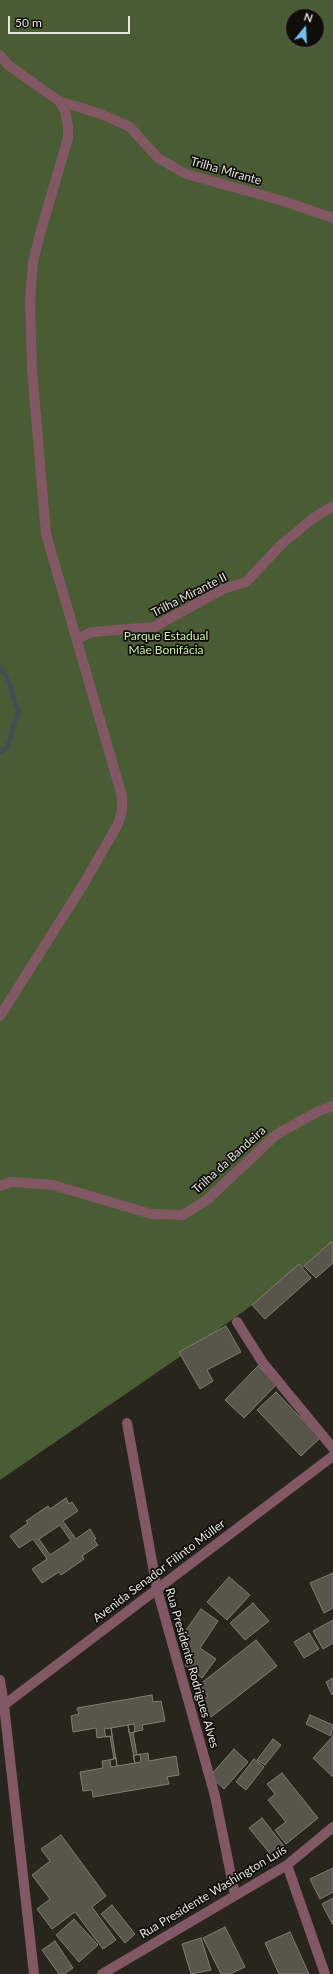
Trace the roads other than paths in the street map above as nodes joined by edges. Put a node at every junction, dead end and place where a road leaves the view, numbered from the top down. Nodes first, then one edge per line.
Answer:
1 (0, 55) edge
2 (59, 101) junction
3 (333, 218) edge
4 (333, 506) edge
5 (77, 639) junction
6 (0, 1016) edge
7 (333, 1106) edge
8 (0, 1186) edge
9 (237, 1322) dead end
10 (127, 1422) dead end
11 (333, 1448) edge
12 (333, 1456) edge
13 (157, 1589) junction
14 (0, 1680) edge
15 (2, 1706) edge
16 (333, 1827) edge
17 (287, 1864) junction
18 (235, 1895) junction
19 (34, 1974) edge
20 (102, 1974) edge
21 (325, 1974) edge

1 - 2 street
2 - 3 street, Trilha Mirante
2 - 5 street
4 - 5 street, Trilha Mirante II
5 - 6 street
7 - 8 street, Trilha da Bandeira
9 - 11 street
10 - 13 street, Rua Presidente Rodrigues Alves
12 - 13 street, Avenida Senador Filinto Müller
13 - 15 street, Avenida Senador Filinto Müller
13 - 18 street, Rua Presidente Rodrigues Alves
14 - 15 street
15 - 19 street
16 - 17 street, Rua Presidente Washington Luís
17 - 18 street, Rua Presidente Washington Luís
17 - 21 street
18 - 20 street, Rua Presidente Washington Luís

